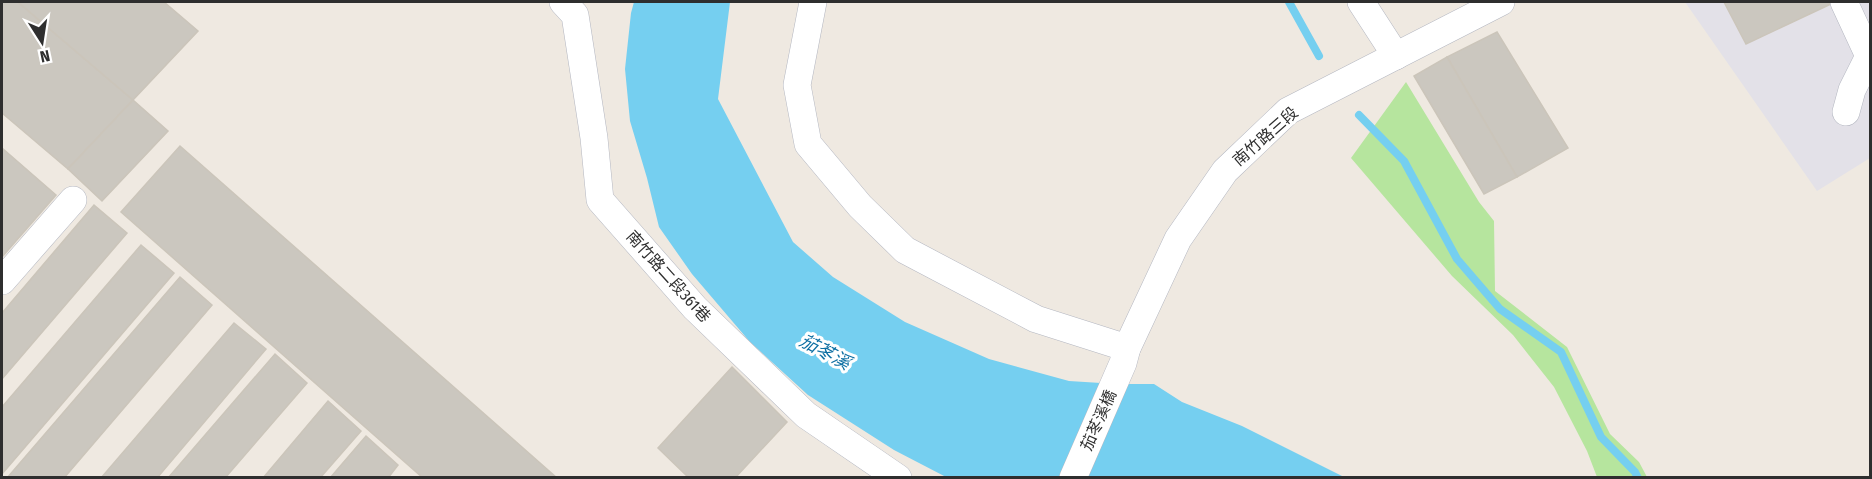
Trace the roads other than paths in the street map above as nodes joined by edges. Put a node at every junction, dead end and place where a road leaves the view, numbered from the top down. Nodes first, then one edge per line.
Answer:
1 (563, 2) edge
2 (813, 2) edge
3 (1360, 2) edge
4 (1501, 2) edge
5 (1844, 2) edge
6 (1396, 56) junction
7 (1846, 112) dead end
8 (72, 200) dead end
9 (2, 281) edge
10 (1125, 356) junction
11 (898, 477) edge
12 (1073, 477) edge

1 - 11 street, 南竹路二段361巷
2 - 10 street
3 - 6 street
4 - 6 street, 南竹路三段
5 - 7 street
6 - 10 street, 南竹路三段
8 - 9 street
10 - 12 street, 茄苳溪橋

